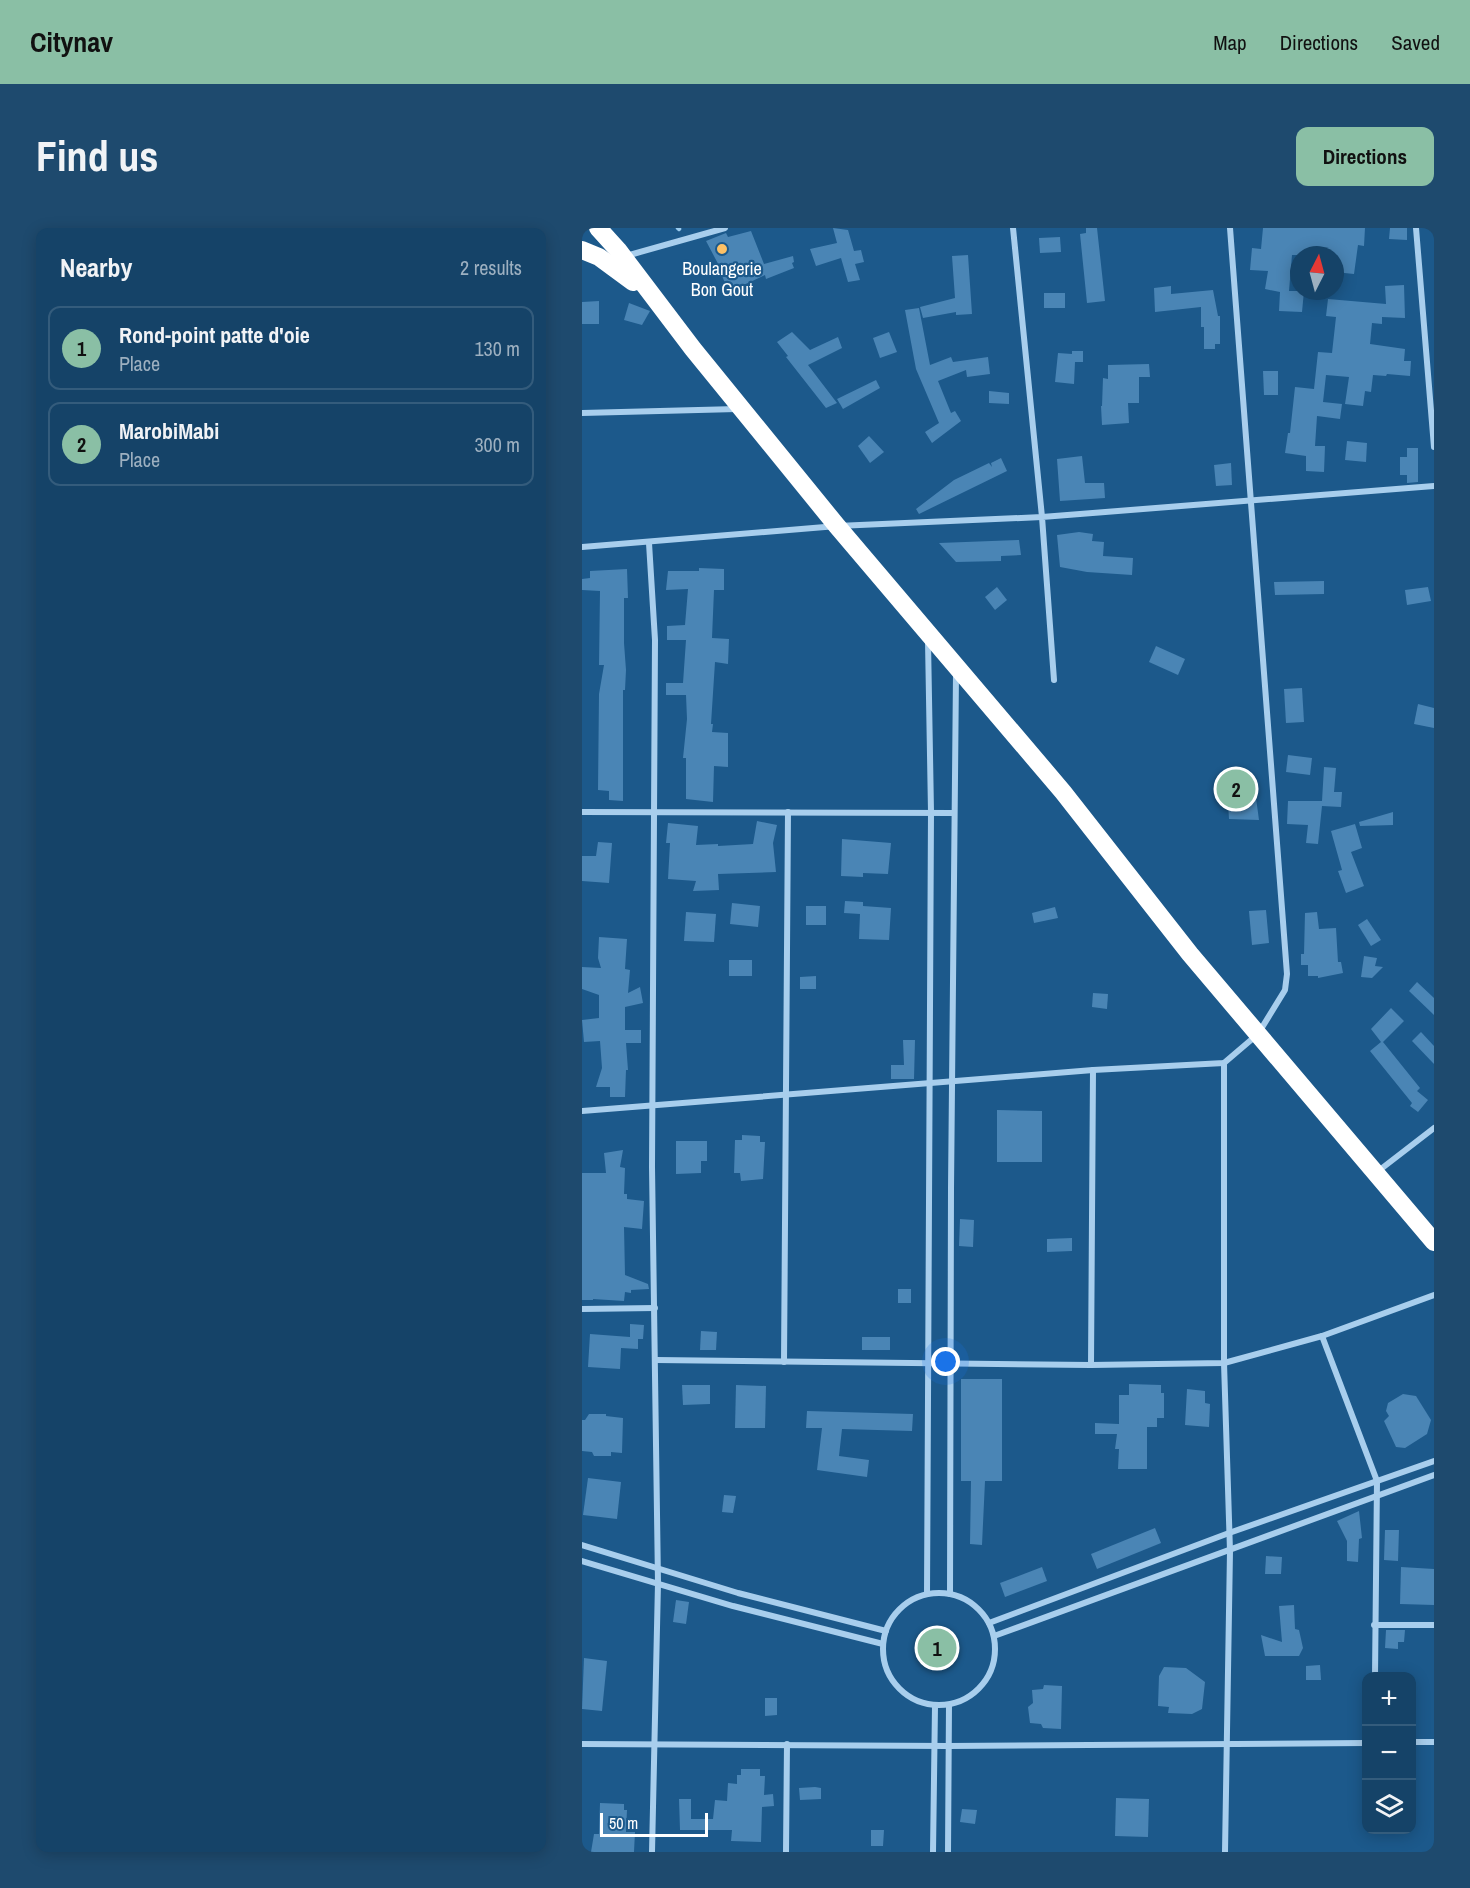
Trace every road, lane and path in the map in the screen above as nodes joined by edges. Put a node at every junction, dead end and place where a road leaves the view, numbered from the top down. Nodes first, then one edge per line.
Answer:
1 (725, 228) edge
2 (1013, 228) edge
3 (1230, 228) edge
4 (1416, 228) edge
5 (598, 230) edge
6 (582, 250) edge
7 (623, 257) junction
8 (650, 294) junction
9 (741, 409) junction
10 (582, 413) edge
11 (1434, 447) edge
12 (1434, 486) edge
13 (1251, 500) junction
14 (1042, 517) junction
15 (837, 526) junction
16 (649, 543) junction
17 (582, 547) edge
18 (928, 635) junction
19 (956, 667) junction
20 (1054, 680) dead end
21 (582, 812) edge
22 (654, 812) junction
23 (788, 812) junction
24 (931, 812) junction
25 (954, 813) junction
26 (1258, 1034) junction
27 (1224, 1063) junction
28 (1093, 1070) junction
29 (953, 1082) junction
30 (928, 1084) junction
31 (784, 1095) junction
32 (652, 1106) junction
33 (582, 1111) edge
34 (1434, 1128) edge
35 (1375, 1173) junction
36 (1434, 1242) edge
37 (1434, 1295) edge
38 (655, 1308) junction
39 (582, 1309) edge
40 (1322, 1336) junction
41 (656, 1360) junction
42 (783, 1362) junction
43 (929, 1363) junction
44 (951, 1363) junction
45 (1224, 1363) junction
46 (1091, 1365) junction
47 (1434, 1461) edge
48 (1434, 1475) edge
49 (1377, 1482) junction
50 (1377, 1495) junction
51 (1229, 1533) junction
52 (582, 1545) edge
53 (1230, 1551) junction
54 (582, 1561) edge
55 (658, 1569) junction
56 (658, 1583) junction
57 (927, 1594) junction
58 (950, 1594) junction
59 (989, 1623) junction
60 (1374, 1625) junction
61 (1434, 1625) edge
62 (886, 1631) junction
63 (994, 1636) junction
64 (882, 1644) junction
65 (1375, 1672) edge
66 (949, 1705) junction
67 (934, 1706) junction
68 (1416, 1742) edge
69 (1434, 1742) edge
70 (1226, 1743) junction
71 (1362, 1743) edge
72 (582, 1744) edge
73 (654, 1744) junction
74 (787, 1744) junction
75 (934, 1746) junction
76 (948, 1746) junction
77 (652, 1852) edge
78 (786, 1852) edge
79 (933, 1852) edge
80 (948, 1852) edge
81 (1225, 1852) edge

1 - 7 street
2 - 14 street
3 - 13 street
4 - 11 street
5 - 7 highway
6 - 8 highway
7 - 8 highway
8 - 9 highway
9 - 10 street
9 - 15 highway
12 - 13 street
13 - 14 street
13 - 26 street
14 - 15 street
14 - 20 street
15 - 16 street
15 - 18 highway
16 - 17 street
16 - 22 street
18 - 19 highway
18 - 24 street
19 - 25 street
19 - 26 highway
21 - 22 street
22 - 23 street
22 - 32 street
23 - 24 street
23 - 31 street
24 - 25 street
24 - 30 street
25 - 29 street
26 - 27 street
26 - 35 highway
27 - 28 street
27 - 45 street
28 - 29 street
28 - 46 street
29 - 30 street
29 - 44 street
30 - 31 street
30 - 43 street
31 - 32 street
31 - 42 street
32 - 33 street
32 - 38 street
34 - 35 street
35 - 36 highway
37 - 40 street
38 - 39 street
38 - 41 street
40 - 45 street
40 - 49 street
41 - 42 street
41 - 55 street
42 - 43 street
43 - 44 street
43 - 57 street
44 - 46 street
44 - 58 street
45 - 46 street
45 - 51 street
47 - 49 street
48 - 50 street
49 - 50 street
49 - 51 street
50 - 53 street
50 - 60 street
51 - 53 street
51 - 59 street
52 - 55 street
53 - 63 street
53 - 70 street
54 - 56 street
55 - 56 street
55 - 62 street
56 - 64 street
56 - 73 street
57 - 58 street
57 - 62 street
58 - 59 street
59 - 63 street
60 - 61 street
60 - 65 street
62 - 64 street
63 - 66 street
64 - 67 street
66 - 67 street
66 - 76 street
67 - 75 street
68 - 69 street
70 - 71 street
70 - 76 street
70 - 81 street
72 - 73 street
73 - 74 street
73 - 77 street
74 - 75 street
74 - 78 street
75 - 76 street
75 - 79 street
76 - 80 street

